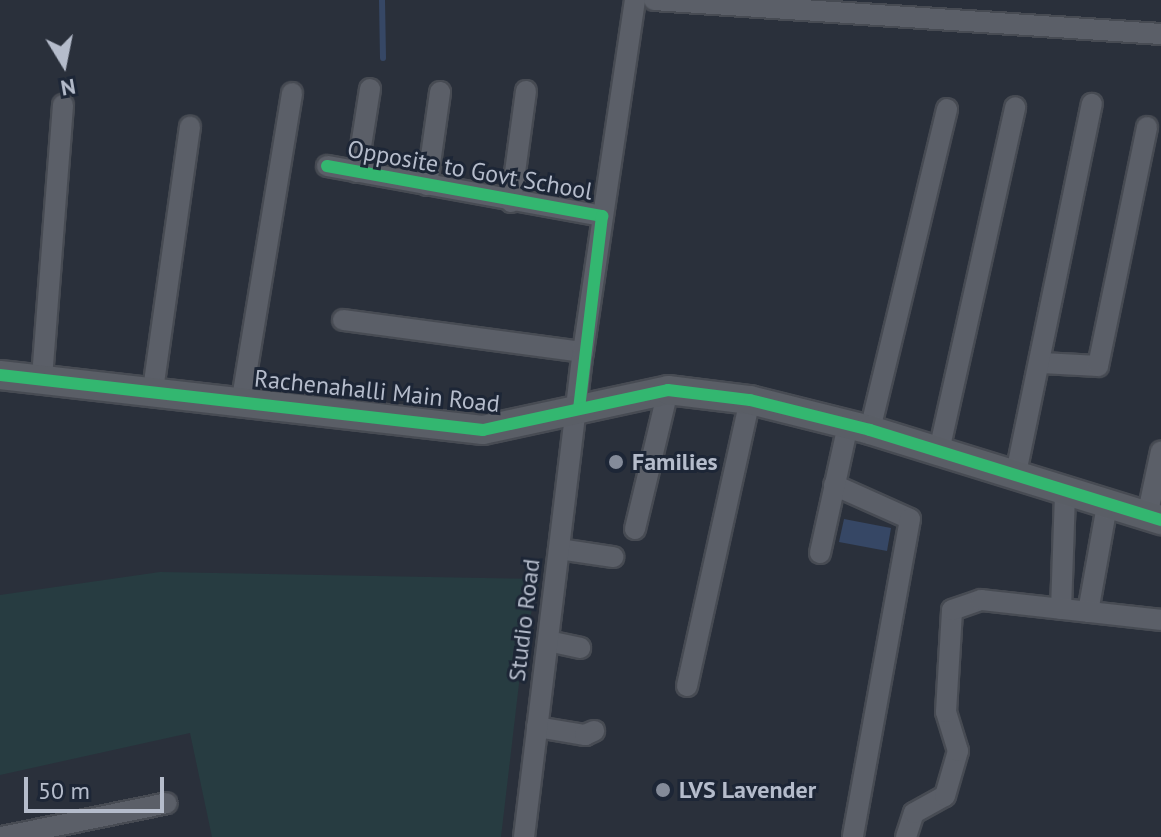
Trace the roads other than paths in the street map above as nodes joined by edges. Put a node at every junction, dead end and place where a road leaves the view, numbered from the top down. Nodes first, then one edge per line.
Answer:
1 (635, 0) edge
2 (654, 0) edge
3 (1161, 34) edge
4 (370, 89) dead end
5 (526, 91) dead end
6 (440, 92) dead end
7 (292, 93) dead end
8 (1092, 104) dead end
9 (63, 105) dead end
10 (1015, 107) dead end
11 (947, 109) dead end
12 (190, 127) dead end
13 (1147, 127) dead end
14 (327, 166) dead end
15 (357, 172) junction
16 (427, 185) junction
17 (511, 202) junction
18 (602, 216) junction
19 (343, 320) dead end
20 (583, 352) junction
21 (1042, 363) junction
22 (0, 375) edge
23 (42, 378) junction
24 (153, 390) junction
25 (668, 390) junction
26 (242, 399) junction
27 (750, 400) junction
28 (579, 409) junction
29 (859, 428) junction
30 (939, 451) junction
31 (1161, 451) edge
32 (1015, 478) junction
33 (834, 485) junction
34 (1065, 493) junction
35 (1107, 505) junction
36 (1154, 519) edge
37 (635, 529) dead end
38 (559, 549) junction
39 (820, 553) dead end
40 (613, 557) dead end
41 (1061, 609) junction
42 (1088, 612) junction
43 (1161, 620) edge
44 (548, 641) junction
45 (580, 648) dead end
46 (687, 686) dead end
47 (537, 727) junction
48 (594, 731) dead end
49 (167, 803) dead end
50 (2, 837) edge
51 (524, 837) edge
52 (853, 837) edge
53 (906, 837) edge

1 - 18 street
2 - 3 street
4 - 15 street
5 - 17 street
6 - 16 street
7 - 26 street
8 - 21 street
9 - 23 street
10 - 30 street
11 - 29 street
12 - 24 street
13 - 21 street
14 - 15 street, Opposite to Govt School
15 - 16 street, Opposite to Govt School
16 - 17 street, Opposite to Govt School
17 - 18 street, Opposite to Govt School
18 - 20 street, Opposite to Govt School
19 - 20 street
20 - 28 street, Opposite to Govt School
21 - 32 street
22 - 23 street, Rachenahalli Main Road
23 - 24 street, Rachenahalli Main Road
24 - 26 street, Rachenahalli Main Road
25 - 27 street, Rachenahalli Main Road
25 - 28 street, Rachenahalli Main Road
25 - 37 street
26 - 28 street, Rachenahalli Main Road
27 - 29 street, Rachenahalli Main Road
27 - 46 street
28 - 38 street, Studio Road
29 - 30 street, Rachenahalli Main Road
29 - 33 street
30 - 32 street, Rachenahalli Main Road
31 - 36 street
32 - 34 street, Rachenahalli Main Road
33 - 39 street
33 - 52 street
34 - 35 street, Rachenahalli Main Road
34 - 41 street
35 - 36 street, Rachenahalli Main Road
35 - 42 street
38 - 40 street
38 - 44 street, Studio Road
41 - 42 street
41 - 53 street
42 - 43 street
44 - 45 street
44 - 47 street, Studio Road
47 - 48 street
47 - 51 street, Studio Road
49 - 50 street

